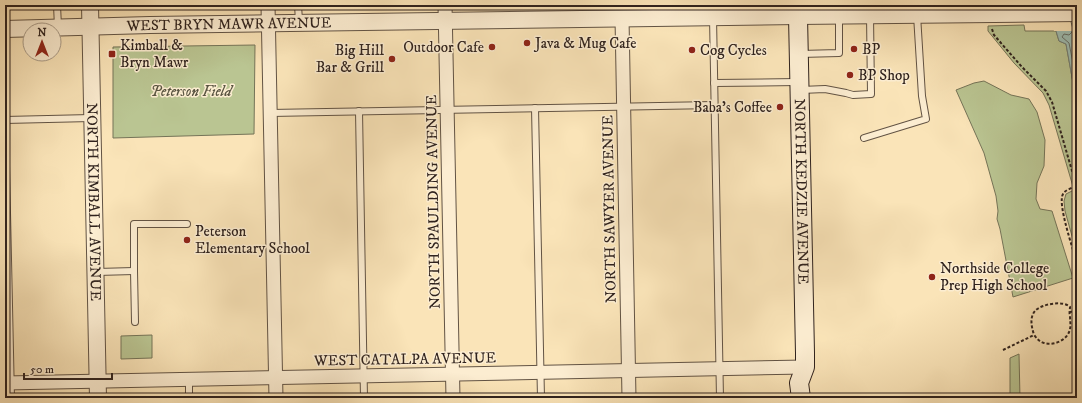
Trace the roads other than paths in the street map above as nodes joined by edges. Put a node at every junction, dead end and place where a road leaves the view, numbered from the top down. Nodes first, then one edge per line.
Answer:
1 (57, 5) edge
2 (90, 5) edge
3 (268, 5) edge
4 (298, 5) edge
5 (445, 5) edge
6 (796, 10) edge
7 (711, 11) edge
8 (1077, 13) edge
9 (918, 15) junction
10 (839, 16) junction
11 (870, 16) junction
12 (622, 18) junction
13 (445, 21) junction
14 (58, 22) edge
15 (268, 23) junction
16 (299, 23) junction
17 (62, 27) edge
18 (90, 27) junction
19 (5, 28) edge
20 (22, 28) edge
21 (798, 54) junction
22 (714, 83) junction
23 (799, 86) junction
24 (714, 105) junction
25 (623, 106) junction
26 (535, 108) junction
27 (447, 110) junction
28 (359, 111) junction
29 (270, 113) junction
30 (92, 118) junction
31 (5, 120) edge
32 (864, 138) dead end
33 (187, 224) dead end
34 (134, 271) junction
35 (95, 272) junction
36 (136, 322) dead end
37 (805, 366) junction
38 (719, 368) junction
39 (629, 370) junction
40 (540, 372) junction
41 (453, 374) junction
42 (363, 376) junction
43 (275, 377) junction
44 (189, 379) junction
45 (97, 381) junction
46 (8, 383) edge
47 (11, 398) edge
48 (98, 398) edge
49 (189, 398) edge
50 (276, 398) edge
51 (364, 398) edge
52 (453, 398) edge
53 (541, 398) edge
54 (629, 398) edge
55 (720, 398) edge
56 (801, 398) edge
57 (812, 398) edge

1 - 14 lane
2 - 18 street, NORTH KIMBALL AVENUE
3 - 15 street
4 - 16 lane
5 - 13 street, NORTH SPAULDING AVENUE
6 - 7 street, WEST BRYN MAWR AVENUE
6 - 10 street, WEST BRYN MAWR AVENUE
6 - 21 main road, NORTH KEDZIE AVENUE
7 - 12 street, WEST BRYN MAWR AVENUE
7 - 22 lane
8 - 9 street, WEST BRYN MAWR AVENUE
9 - 11 street, WEST BRYN MAWR AVENUE
9 - 32 lane
10 - 11 street, WEST BRYN MAWR AVENUE
10 - 21 lane
11 - 23 lane
12 - 13 street, WEST BRYN MAWR AVENUE
12 - 25 street, NORTH SAWYER AVENUE
13 - 16 street, WEST BRYN MAWR AVENUE
13 - 27 street, NORTH SPAULDING AVENUE
15 - 16 street, WEST BRYN MAWR AVENUE
15 - 18 street, WEST BRYN MAWR AVENUE
15 - 29 street
17 - 18 street, WEST BRYN MAWR AVENUE
18 - 30 street, NORTH KIMBALL AVENUE
19 - 20 street, WEST BRYN MAWR AVENUE
21 - 23 main road, NORTH KEDZIE AVENUE
22 - 23 lane
22 - 24 lane
23 - 37 main road, NORTH KEDZIE AVENUE
24 - 25 lane
24 - 38 lane
25 - 26 lane
25 - 39 street, NORTH SAWYER AVENUE
26 - 27 lane
26 - 40 lane
27 - 28 lane
27 - 41 street, NORTH SPAULDING AVENUE
28 - 29 lane
28 - 42 lane
29 - 43 street
30 - 31 lane
30 - 35 street, NORTH KIMBALL AVENUE
31 - 46 lane
33 - 34 lane
34 - 35 lane
34 - 36 lane
35 - 45 street, NORTH KIMBALL AVENUE
37 - 38 street, WEST CATALPA AVENUE
37 - 56 main road, NORTH KEDZIE AVENUE
37 - 57 main road, NORTH KEDZIE AVENUE
38 - 39 street, WEST CATALPA AVENUE
38 - 55 lane
39 - 40 street, WEST CATALPA AVENUE
39 - 54 street, NORTH SAWYER AVENUE
40 - 41 street, WEST CATALPA AVENUE
40 - 53 lane
41 - 42 street, WEST CATALPA AVENUE
41 - 52 street, NORTH SPAULDING AVENUE
42 - 43 street, WEST CATALPA AVENUE
42 - 51 lane
43 - 44 street, WEST CATALPA AVENUE
43 - 50 street
44 - 45 street, WEST CATALPA AVENUE
44 - 49 lane
45 - 46 street, WEST CATALPA AVENUE
45 - 48 street, NORTH KIMBALL AVENUE
46 - 47 lane

